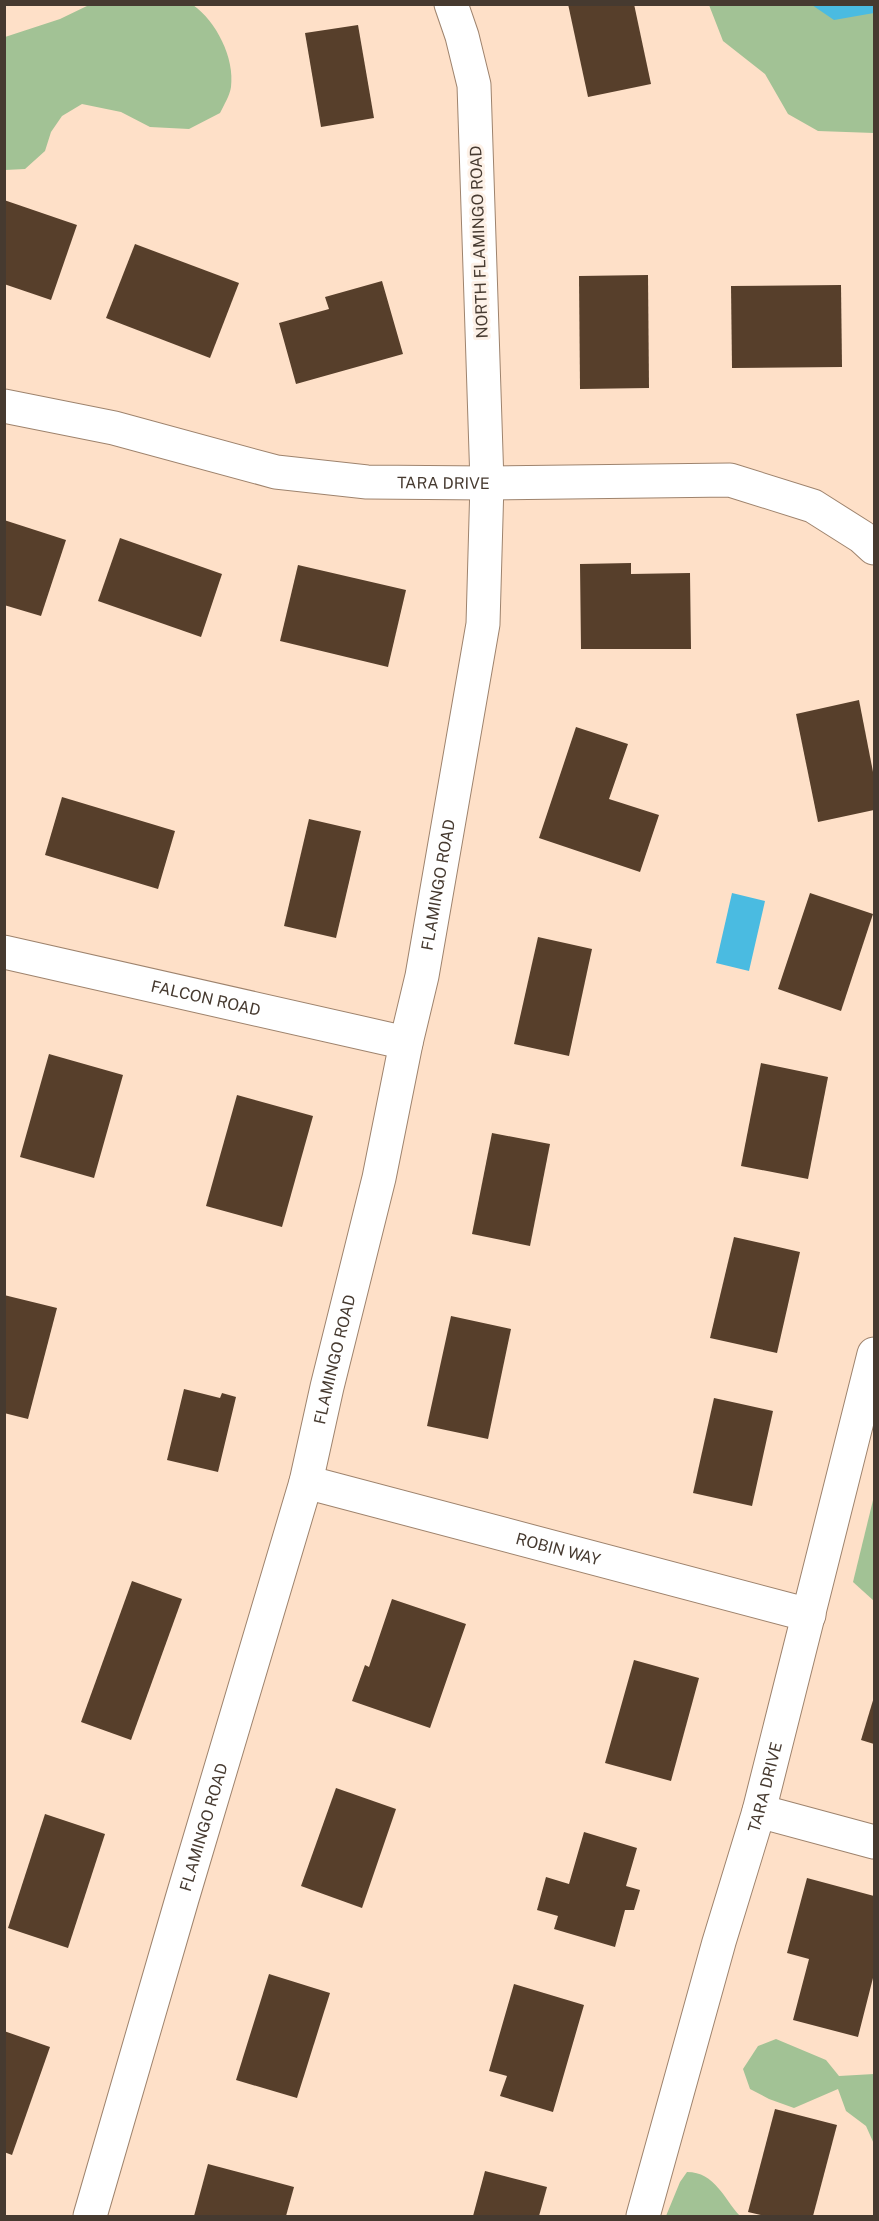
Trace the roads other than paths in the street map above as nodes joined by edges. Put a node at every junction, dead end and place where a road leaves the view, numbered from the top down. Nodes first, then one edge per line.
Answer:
1 (451, 4) edge
2 (4, 406) edge
3 (487, 483) junction
4 (874, 548) edge
5 (4, 951) edge
6 (406, 1043) junction
7 (874, 1354) edge
8 (306, 1482) junction
9 (809, 1615) junction
10 (759, 1810) junction
11 (874, 1842) edge
12 (90, 2217) edge
13 (643, 2217) edge

1 - 3 street, NORTH FLAMINGO ROAD
2 - 3 street, TARA DRIVE
3 - 4 street, TARA DRIVE
3 - 6 street, FLAMINGO ROAD
5 - 6 street, FALCON ROAD
6 - 8 street, FLAMINGO ROAD
7 - 9 street, TARA DRIVE
8 - 9 street, ROBIN WAY
8 - 12 street, FLAMINGO ROAD
9 - 10 street, TARA DRIVE
10 - 11 street
10 - 13 street, TARA DRIVE

